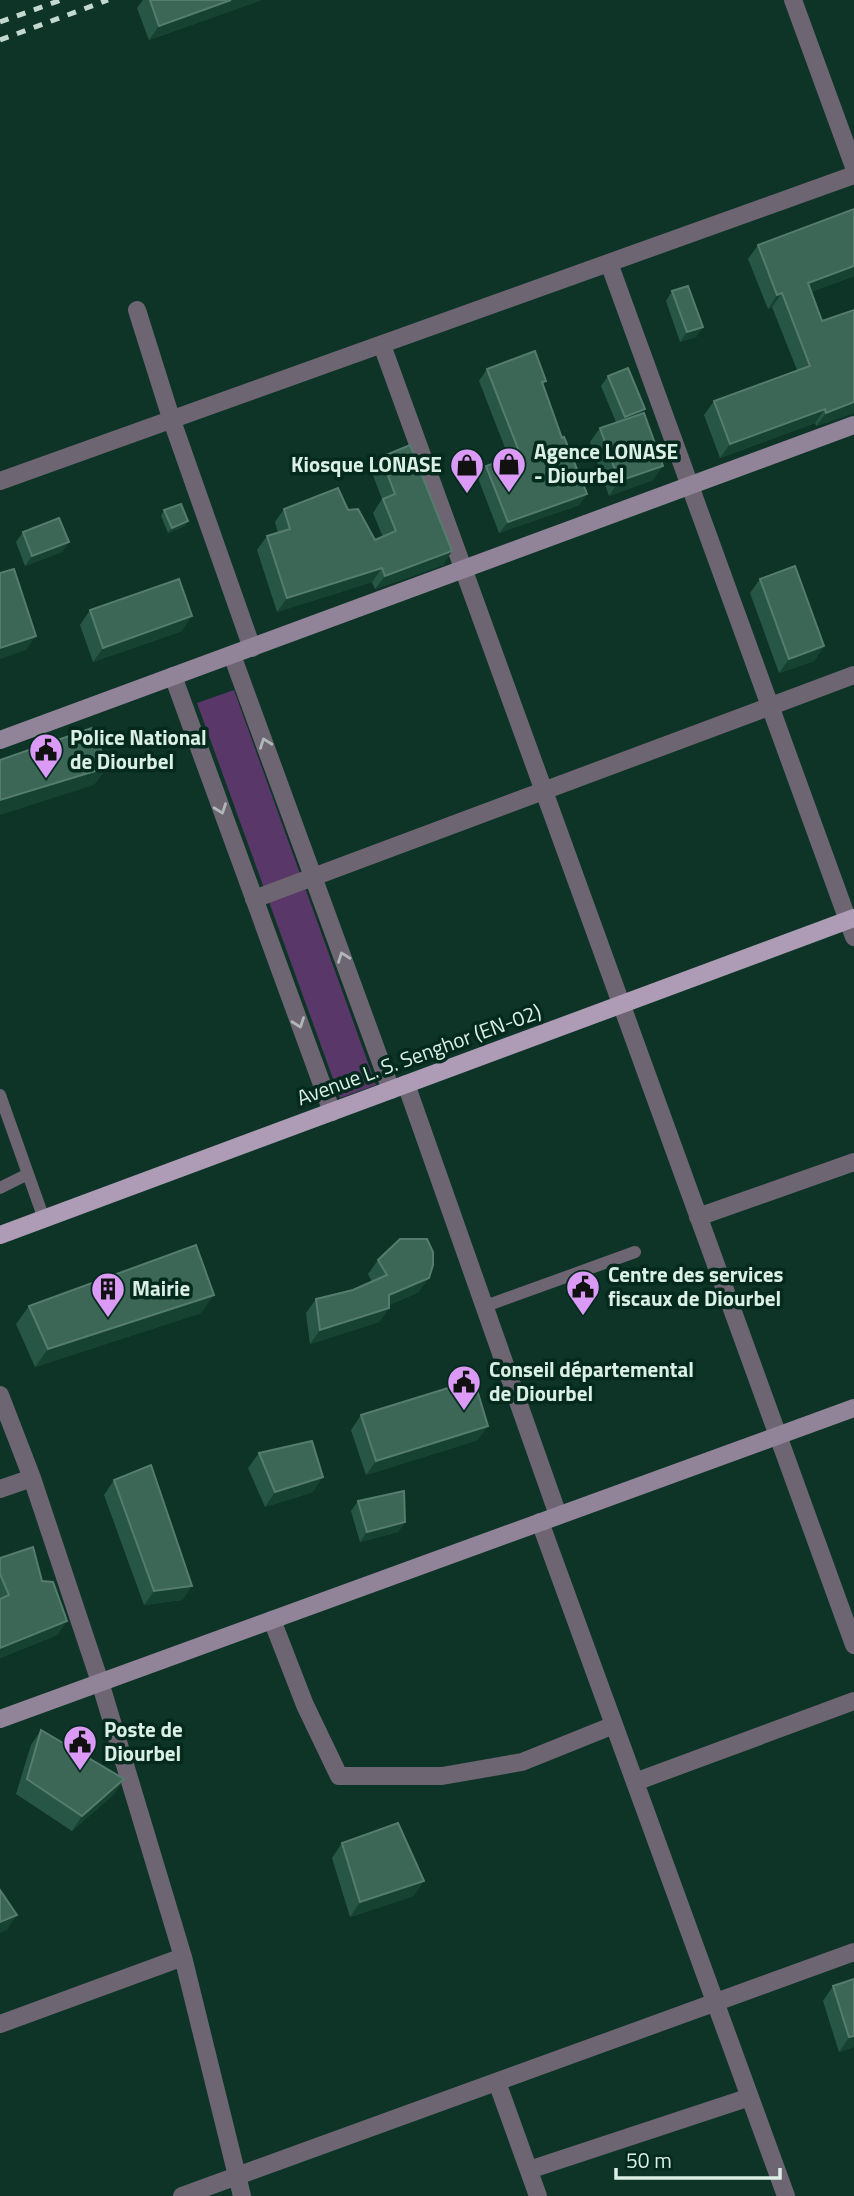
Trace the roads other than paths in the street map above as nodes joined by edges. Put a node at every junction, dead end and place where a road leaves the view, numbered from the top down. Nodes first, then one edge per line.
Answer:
1 (793, 0) edge
2 (854, 167) edge
3 (854, 175) edge
4 (608, 264) junction
5 (137, 310) dead end
6 (382, 345) junction
7 (170, 418) junction
8 (854, 425) edge
9 (0, 481) edge
10 (690, 486) junction
11 (463, 569) junction
12 (252, 648) junction
13 (232, 655) junction
14 (854, 675) edge
15 (173, 676) junction
16 (770, 706) junction
17 (0, 740) edge
18 (544, 790) junction
19 (314, 877) junction
20 (254, 899) junction
21 (852, 925) edge
22 (621, 1004) junction
23 (399, 1087) junction
24 (0, 1096) edge
25 (332, 1112) junction
26 (854, 1162) edge
27 (28, 1174) junction
28 (0, 1188) edge
29 (698, 1217) junction
30 (44, 1219) junction
31 (0, 1236) edge
32 (635, 1252) dead end
33 (483, 1307) junction
34 (0, 1395) edge
35 (854, 1408) edge
36 (778, 1435) junction
37 (32, 1478) junction
38 (0, 1489) edge
39 (558, 1515) junction
40 (540, 1522) junction
41 (272, 1620) junction
42 (854, 1644) edge
43 (100, 1682) junction
44 (854, 1701) edge
45 (0, 1719) edge
46 (614, 1725) junction
47 (635, 1782) junction
48 (854, 1952) edge
49 (183, 1957) junction
50 (715, 2002) junction
51 (0, 2024) edge
52 (497, 2082) junction
53 (750, 2096) junction
54 (528, 2170) junction
55 (236, 2177) junction
56 (182, 2196) edge
57 (242, 2196) edge
58 (538, 2196) edge
59 (786, 2196) edge

1 - 2 street
3 - 4 street
4 - 6 street
4 - 10 street
5 - 7 street
6 - 7 street
6 - 11 street
7 - 9 street
7 - 12 street
8 - 10 street
10 - 11 street
10 - 16 street
11 - 12 street
11 - 18 street
12 - 13 street
13 - 15 street
19 -> 13 street
14 - 16 street
15 - 17 street
15 -> 20 street
16 - 18 street
16 - 21 street
18 - 19 street
18 - 22 street
19 - 20 street
23 -> 19 street
20 -> 25 street
21 - 22 main road, Avenue L. S. Senghor (EN-02)
22 - 23 main road, Avenue L. S. Senghor (EN-02)
22 - 29 street
23 - 25 main road, Avenue L. S. Senghor (EN-02)
23 - 33 street
24 - 27 lane
25 - 30 main road, Avenue L. S. Senghor (EN-02)
26 - 29 street
27 - 28 lane
27 - 30 lane
29 - 36 street
30 - 31 main road, Avenue L. S. Senghor (EN-02)
32 - 33 lane
33 - 39 street
34 - 37 street
35 - 36 street
36 - 39 street
36 - 42 street
37 - 38 street
37 - 43 street
39 - 40 street
40 - 41 street
40 - 46 street
41 - 43 street
41 - 46 street
43 - 45 street
43 - 49 street
44 - 47 street
46 - 47 street
47 - 50 street
48 - 50 street
49 - 51 street
49 - 55 street
50 - 52 street
50 - 53 street
52 - 54 street
52 - 55 street
53 - 54 street
53 - 59 street
54 - 58 street
55 - 56 street
55 - 57 street

